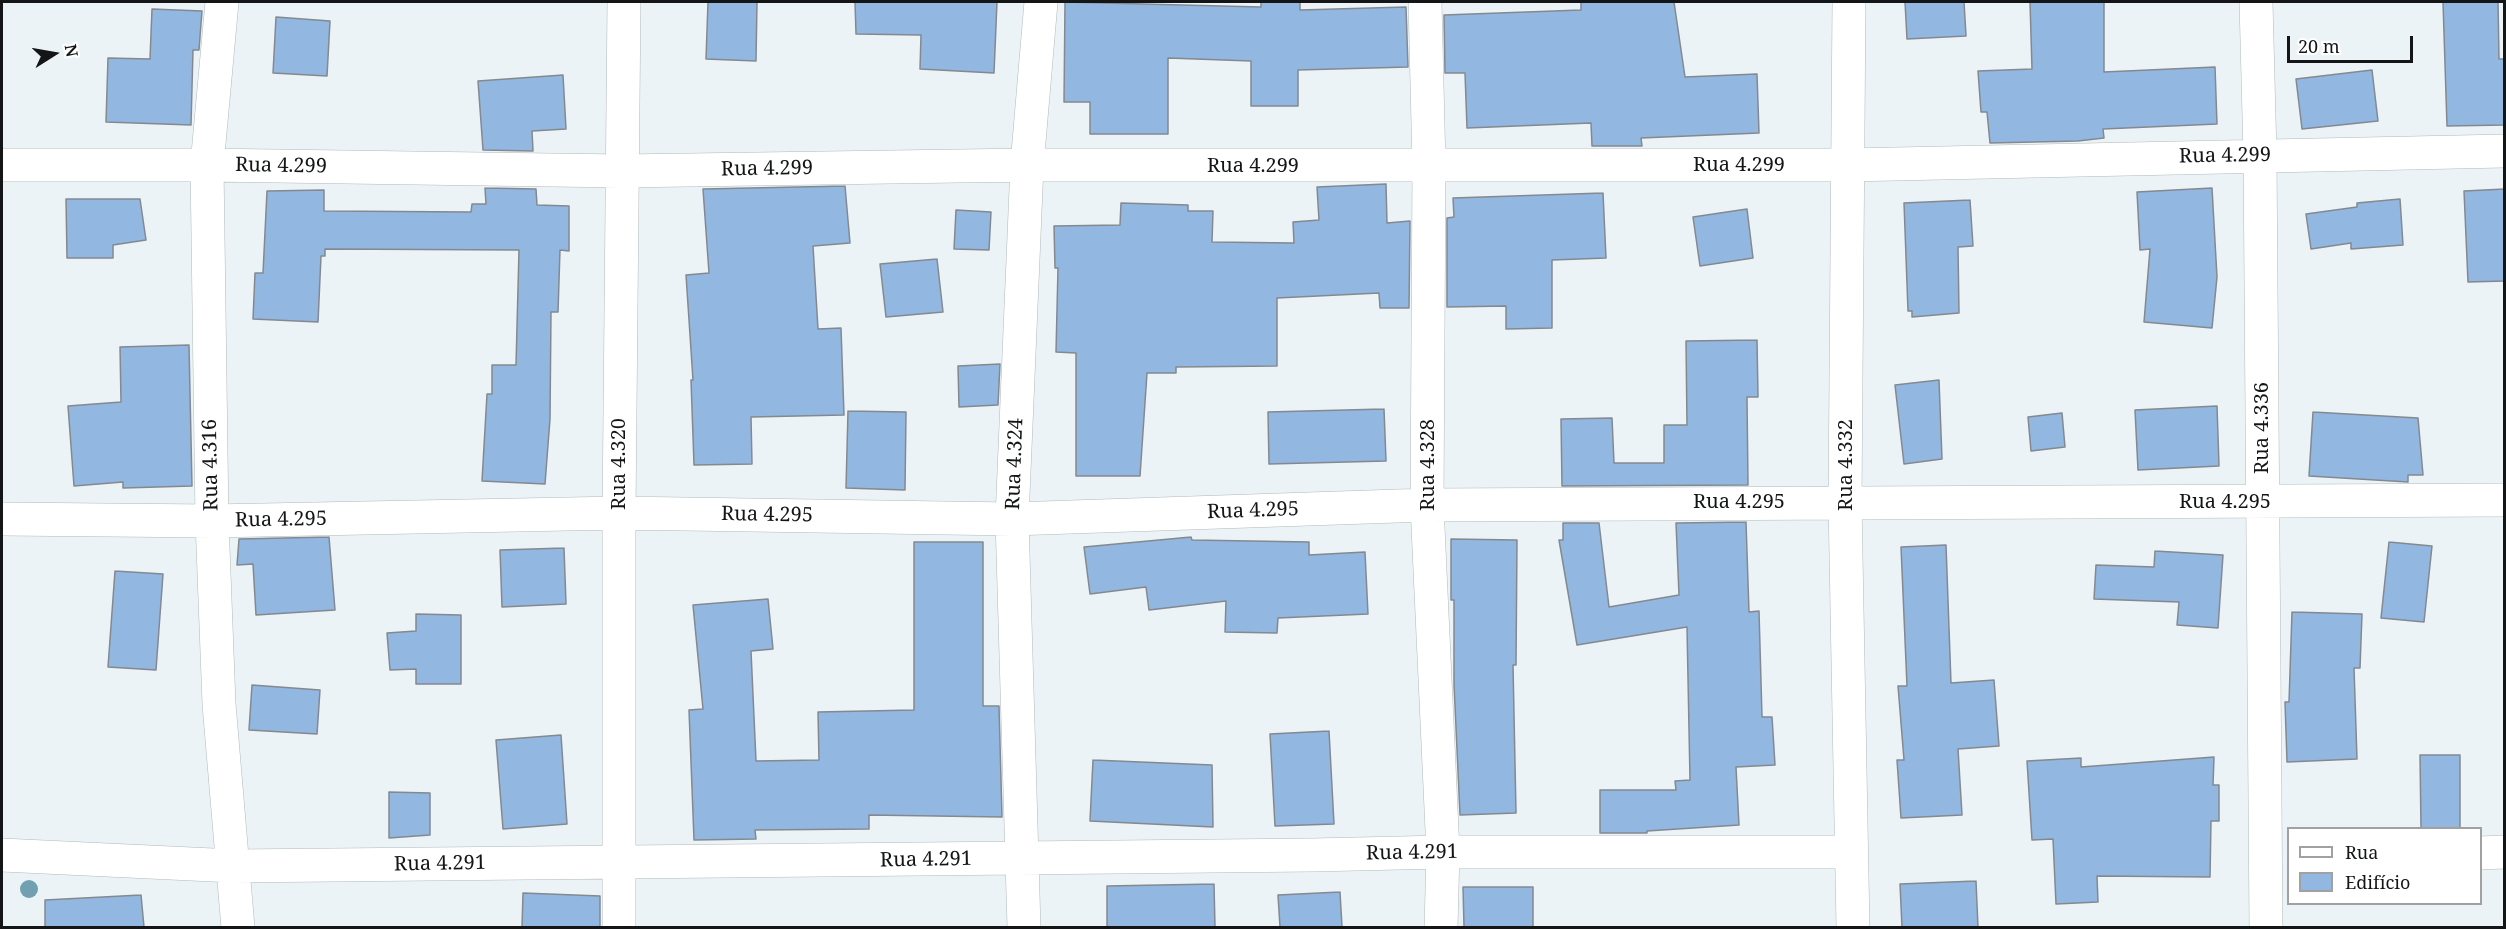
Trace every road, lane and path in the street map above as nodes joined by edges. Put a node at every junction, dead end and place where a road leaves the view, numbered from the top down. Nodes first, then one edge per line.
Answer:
1 (222, 2) edge
2 (624, 2) edge
3 (1041, 2) edge
4 (1425, 2) edge
5 (1849, 2) edge
6 (2256, 2) edge
7 (2505, 151) edge
8 (2260, 155) junction
9 (2, 165) edge
10 (207, 165) junction
11 (1027, 165) junction
12 (1848, 165) junction
13 (1430, 166) junction
14 (621, 171) junction
15 (2505, 500) edge
16 (1845, 501) junction
17 (2262, 502) junction
18 (1427, 505) junction
19 (619, 513) junction
20 (2, 519) edge
21 (1012, 519) junction
22 (212, 521) junction
23 (1443, 852) junction
24 (1850, 852) junction
25 (2505, 852) edge
26 (2482, 853) edge
27 (2, 855) edge
28 (2277, 858) edge
29 (1023, 859) junction
30 (618, 863) junction
31 (234, 866) junction
32 (238, 927) edge
33 (619, 927) edge
34 (1024, 927) edge
35 (1441, 927) edge
36 (1854, 927) edge
37 (2266, 927) edge

1 - 10 street, Rua 4.316
2 - 14 street, Rua 4.320
3 - 11 street, Rua 4.324
4 - 13 street, Rua 4.328
5 - 12 street, Rua 4.332
6 - 8 street, Rua 4.336
7 - 8 street, Rua 4.299
8 - 12 street, Rua 4.299
8 - 17 street, Rua 4.336
9 - 10 street, Rua 4.299
10 - 14 street, Rua 4.299
10 - 22 street, Rua 4.316
11 - 13 street, Rua 4.299
11 - 14 street, Rua 4.299
11 - 21 street, Rua 4.324
12 - 13 street, Rua 4.299
12 - 16 street, Rua 4.332
13 - 18 street, Rua 4.328
14 - 19 street, Rua 4.320
15 - 17 street, Rua 4.295
16 - 17 street, Rua 4.295
16 - 18 street, Rua 4.295
16 - 24 street, Rua 4.332
17 - 28 street, Rua 4.336
18 - 21 street, Rua 4.295
18 - 23 street, Rua 4.328
19 - 21 street, Rua 4.295
19 - 22 street, Rua 4.295
19 - 30 street, Rua 4.320
20 - 22 street, Rua 4.295
21 - 29 street, Rua 4.324
22 - 31 street, Rua 4.316
23 - 24 street, Rua 4.291
23 - 29 street, Rua 4.291
23 - 35 street, Rua 4.328
24 - 36 street, Rua 4.332
25 - 26 street
27 - 31 street, Rua 4.291
28 - 37 street, Rua 4.336
29 - 30 street, Rua 4.291
29 - 34 street, Rua 4.324
30 - 31 street, Rua 4.291
30 - 33 street, Rua 4.320
31 - 32 street, Rua 4.316

